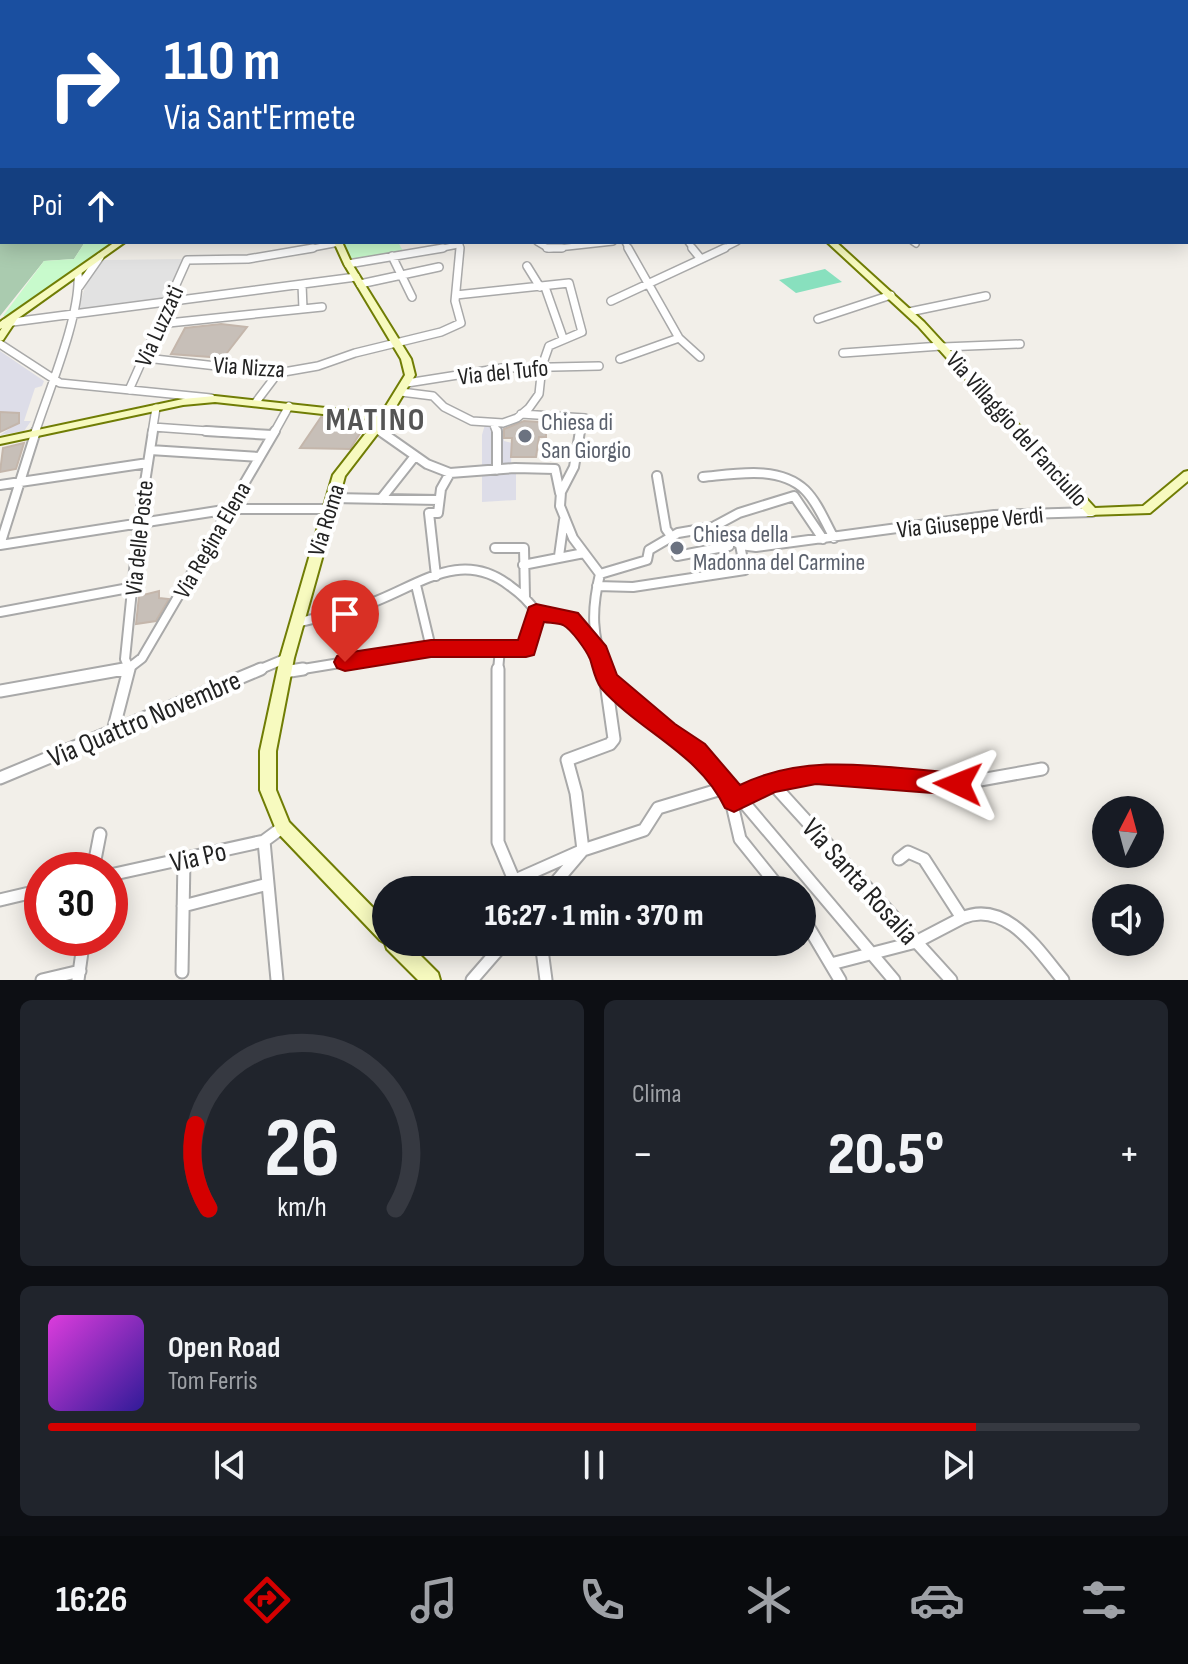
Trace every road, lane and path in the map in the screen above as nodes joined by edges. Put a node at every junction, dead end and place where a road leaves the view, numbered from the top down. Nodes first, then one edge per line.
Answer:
1 (118, 244) edge
2 (332, 244) edge
3 (338, 244) edge
4 (403, 244) edge
5 (454, 244) edge
6 (459, 244) edge
7 (540, 244) edge
8 (595, 244) edge
9 (626, 244) edge
10 (690, 244) edge
11 (733, 244) edge
12 (833, 244) edge
13 (408, 253) junction
14 (392, 256) junction
15 (701, 259) junction
16 (348, 264) junction
17 (527, 266) dead end
18 (439, 267) dead end
19 (84, 271) junction
20 (402, 275) junction
21 (358, 280) junction
22 (302, 284) junction
23 (649, 284) junction
24 (542, 287) junction
25 (456, 295) junction
26 (891, 295) junction
27 (986, 296) dead end
28 (412, 297) dead end
29 (611, 301) dead end
30 (169, 303) junction
31 (322, 307) dead end
32 (303, 309) junction
33 (909, 312) junction
34 (72, 316) junction
35 (818, 319) dead end
36 (9, 322) edge
37 (159, 324) junction
38 (0, 338) edge
39 (563, 338) junction
40 (679, 338) junction
41 (396, 343) junction
42 (0, 344) edge
43 (1020, 344) dead end
44 (942, 347) junction
45 (843, 353) dead end
46 (700, 357) dead end
47 (146, 358) junction
48 (620, 359) dead end
49 (541, 366) junction
50 (599, 366) dead end
51 (278, 373) junction
52 (52, 380) junction
53 (404, 388) junction
54 (129, 390) junction
55 (168, 394) junction
56 (215, 399) junction
57 (256, 402) junction
58 (289, 406) junction
59 (160, 408) junction
60 (521, 414) junction
61 (384, 418) junction
62 (494, 425) junction
63 (153, 427) junction
64 (375, 427) junction
65 (33, 434) junction
66 (272, 435) junction
67 (0, 441) edge
68 (150, 450) junction
69 (415, 456) junction
70 (259, 457) junction
71 (148, 463) junction
72 (497, 470) junction
73 (450, 473) junction
74 (1188, 475) edge
75 (657, 476) dead end
76 (703, 477) dead end
77 (19, 482) junction
78 (0, 485) edge
79 (560, 497) junction
80 (381, 499) junction
81 (439, 500) junction
82 (330, 504) junction
83 (230, 509) junction
84 (1092, 512) junction
85 (564, 519) junction
86 (139, 521) junction
87 (713, 527) junction
88 (671, 536) junction
89 (834, 538) junction
90 (823, 539) junction
91 (0, 545) edge
92 (734, 545) junction
93 (495, 548) dead end
94 (584, 553) junction
95 (559, 556) junction
96 (677, 556) dead end
97 (523, 565) junction
98 (600, 574) junction
99 (436, 576) junction
100 (416, 585) junction
101 (597, 586) junction
102 (134, 587) junction
103 (525, 597) junction
104 (0, 612) edge
105 (536, 612) junction
106 (297, 623) junction
107 (431, 648) junction
108 (500, 648) junction
109 (598, 652) junction
110 (286, 665) junction
111 (129, 668) junction
112 (608, 680) junction
113 (0, 691) edge
114 (113, 731) junction
115 (1042, 769) dead end
116 (0, 778) edge
117 (771, 782) junction
118 (728, 787) junction
119 (737, 799) junction
120 (283, 827) junction
121 (100, 834) dead end
122 (264, 841) junction
123 (583, 850) junction
124 (96, 852) edge
125 (184, 859) junction
126 (899, 859) dead end
127 (128, 871) edge
128 (515, 876) edge
129 (535, 876) edge
130 (561, 876) edge
131 (770, 876) edge
132 (268, 884) junction
133 (24, 894) edge
134 (0, 900) edge
135 (183, 906) junction
136 (962, 918) junction
137 (372, 919) edge
138 (816, 939) edge
139 (916, 942) junction
140 (871, 953) junction
141 (82, 956) edge
142 (408, 956) edge
143 (493, 956) edge
144 (543, 956) edge
145 (831, 964) junction
146 (182, 972) dead end
147 (79, 976) edge
148 (42, 980) edge
149 (277, 980) edge
150 (431, 980) edge
151 (472, 980) edge
152 (546, 980) edge
153 (840, 980) edge
154 (894, 980) edge
155 (951, 980) edge
156 (1063, 980) edge

1 - 19 main road
2 - 30 street, Via Luzzati
3 - 16 main road
4 - 13 street
5 - 13 street
6 - 25 street
7 - 8 street
9 - 23 street
10 - 15 street
11 - 15 street
12 - 26 main road, Via Villaggio del Fanciullo
13 - 14 street
14 - 16 street
14 - 20 street
15 - 23 street
16 - 21 main road
17 - 24 street
18 - 20 street
19 - 34 street
19 - 36 main road
20 - 21 street
20 - 28 street
21 - 22 street
21 - 41 main road
22 - 30 street
22 - 32 street
23 - 29 street
23 - 40 street
24 - 25 street
24 - 39 street
24 - 39 street
25 - 41 street, Via Nizza
26 - 33 main road, Via Villaggio del Fanciullo
26 - 35 street
27 - 33 street
30 - 34 street
30 - 37 street, Via Luzzati
31 - 32 street
32 - 37 street
33 - 44 main road, Via Villaggio del Fanciullo
34 - 36 street
34 - 52 street
36 - 38 main road
37 - 47 street, Via Luzzati
39 - 49 street
40 - 46 street
40 - 48 street
41 - 51 street, Via Nizza
41 - 53 main road
42 - 52 street
43 - 44 street
44 - 45 street, Via Villaggio del Fanciullo
44 - 84 main road, Via Villaggio del Fanciullo
47 - 51 street, Via Nizza
47 - 54 street, Via Luzzati
49 - 50 street, Via del Tufo
49 - 53 street, Via del Tufo
49 - 60 street
51 - 57 street
52 - 54 street
52 - 65 street
53 - 61 main road, Via Roma
53 - 62 street
54 - 55 street
55 - 56 street
55 - 59 street, Via delle Poste
56 - 57 main road
56 - 59 main road
57 - 58 main road
58 - 61 main road
58 - 66 street, Via Regina Elena
59 - 63 street, Via delle Poste
59 - 65 main road
60 - 62 street
60 - 79 street
61 - 64 main road, Via Roma
62 - 72 street
63 - 66 street
63 - 68 street, Via delle Poste
64 - 69 street
64 - 82 main road, Via Roma
65 - 67 main road
65 - 77 street
66 - 70 street, Via Regina Elena
68 - 70 street
68 - 71 street, Via delle Poste
69 - 73 street
69 - 80 street
70 - 83 street, Via Regina Elena
71 - 77 street
71 - 86 street, Via delle Poste
72 - 73 street
72 - 79 street
73 - 81 street
74 - 84 main road, Via Giuseppe Verdi
75 - 88 street
76 - 89 street
77 - 78 street
77 - 91 street
79 - 85 street
80 - 81 street
80 - 82 street
81 - 99 street
82 - 83 street
82 - 106 main road, Via Roma
83 - 86 street
83 - 111 street, Via Regina Elena
84 - 89 street, Via Giuseppe Verdi
85 - 94 street
85 - 95 street
86 - 91 street
86 - 102 street, Via delle Poste
87 - 88 street
87 - 90 street
87 - 92 street
88 - 98 street
89 - 90 street, Via Giuseppe Verdi
90 - 92 street, Via Giuseppe Verdi
92 - 96 street, Via Giuseppe Verdi
92 - 101 street
93 - 97 street
94 - 95 street
94 - 98 street
95 - 97 street
97 - 103 street
98 - 101 street
99 - 100 street
99 - 103 street
100 - 106 street
100 - 107 street
101 - 109 street
102 - 104 street
102 - 111 street, Via delle Poste
103 - 105 street
105 - 108 street
105 - 109 street
106 - 110 main road, Via Roma
107 - 108 street, Via Quattro Novembre
107 - 110 street, Via Quattro Novembre
108 - 128 street
109 - 112 street
110 - 114 street, Via Quattro Novembre
110 - 120 main road, Via Roma
111 - 113 street
111 - 114 street
112 - 118 street
112 - 123 street
114 - 116 street, Via Quattro Novembre
115 - 117 street
117 - 119 street
117 - 139 street, Via Santa Rosalia
118 - 119 street
118 - 123 street
119 - 131 street
119 - 140 street
120 - 122 street, Via Po
120 - 137 main road, Via Roma
121 - 124 street
122 - 125 street, Via Po
122 - 132 street
123 - 129 street
123 - 130 street
125 - 127 street, Via Po
125 - 135 street
126 - 136 street
132 - 135 street
132 - 149 street
133 - 134 street
135 - 146 street
136 - 139 street
136 - 156 street
138 - 145 street
139 - 140 street
139 - 155 street, Via Santa Rosalia
140 - 145 street
140 - 154 street
141 - 147 street
142 - 150 main road
143 - 151 street
144 - 152 street
145 - 153 street
147 - 148 street

